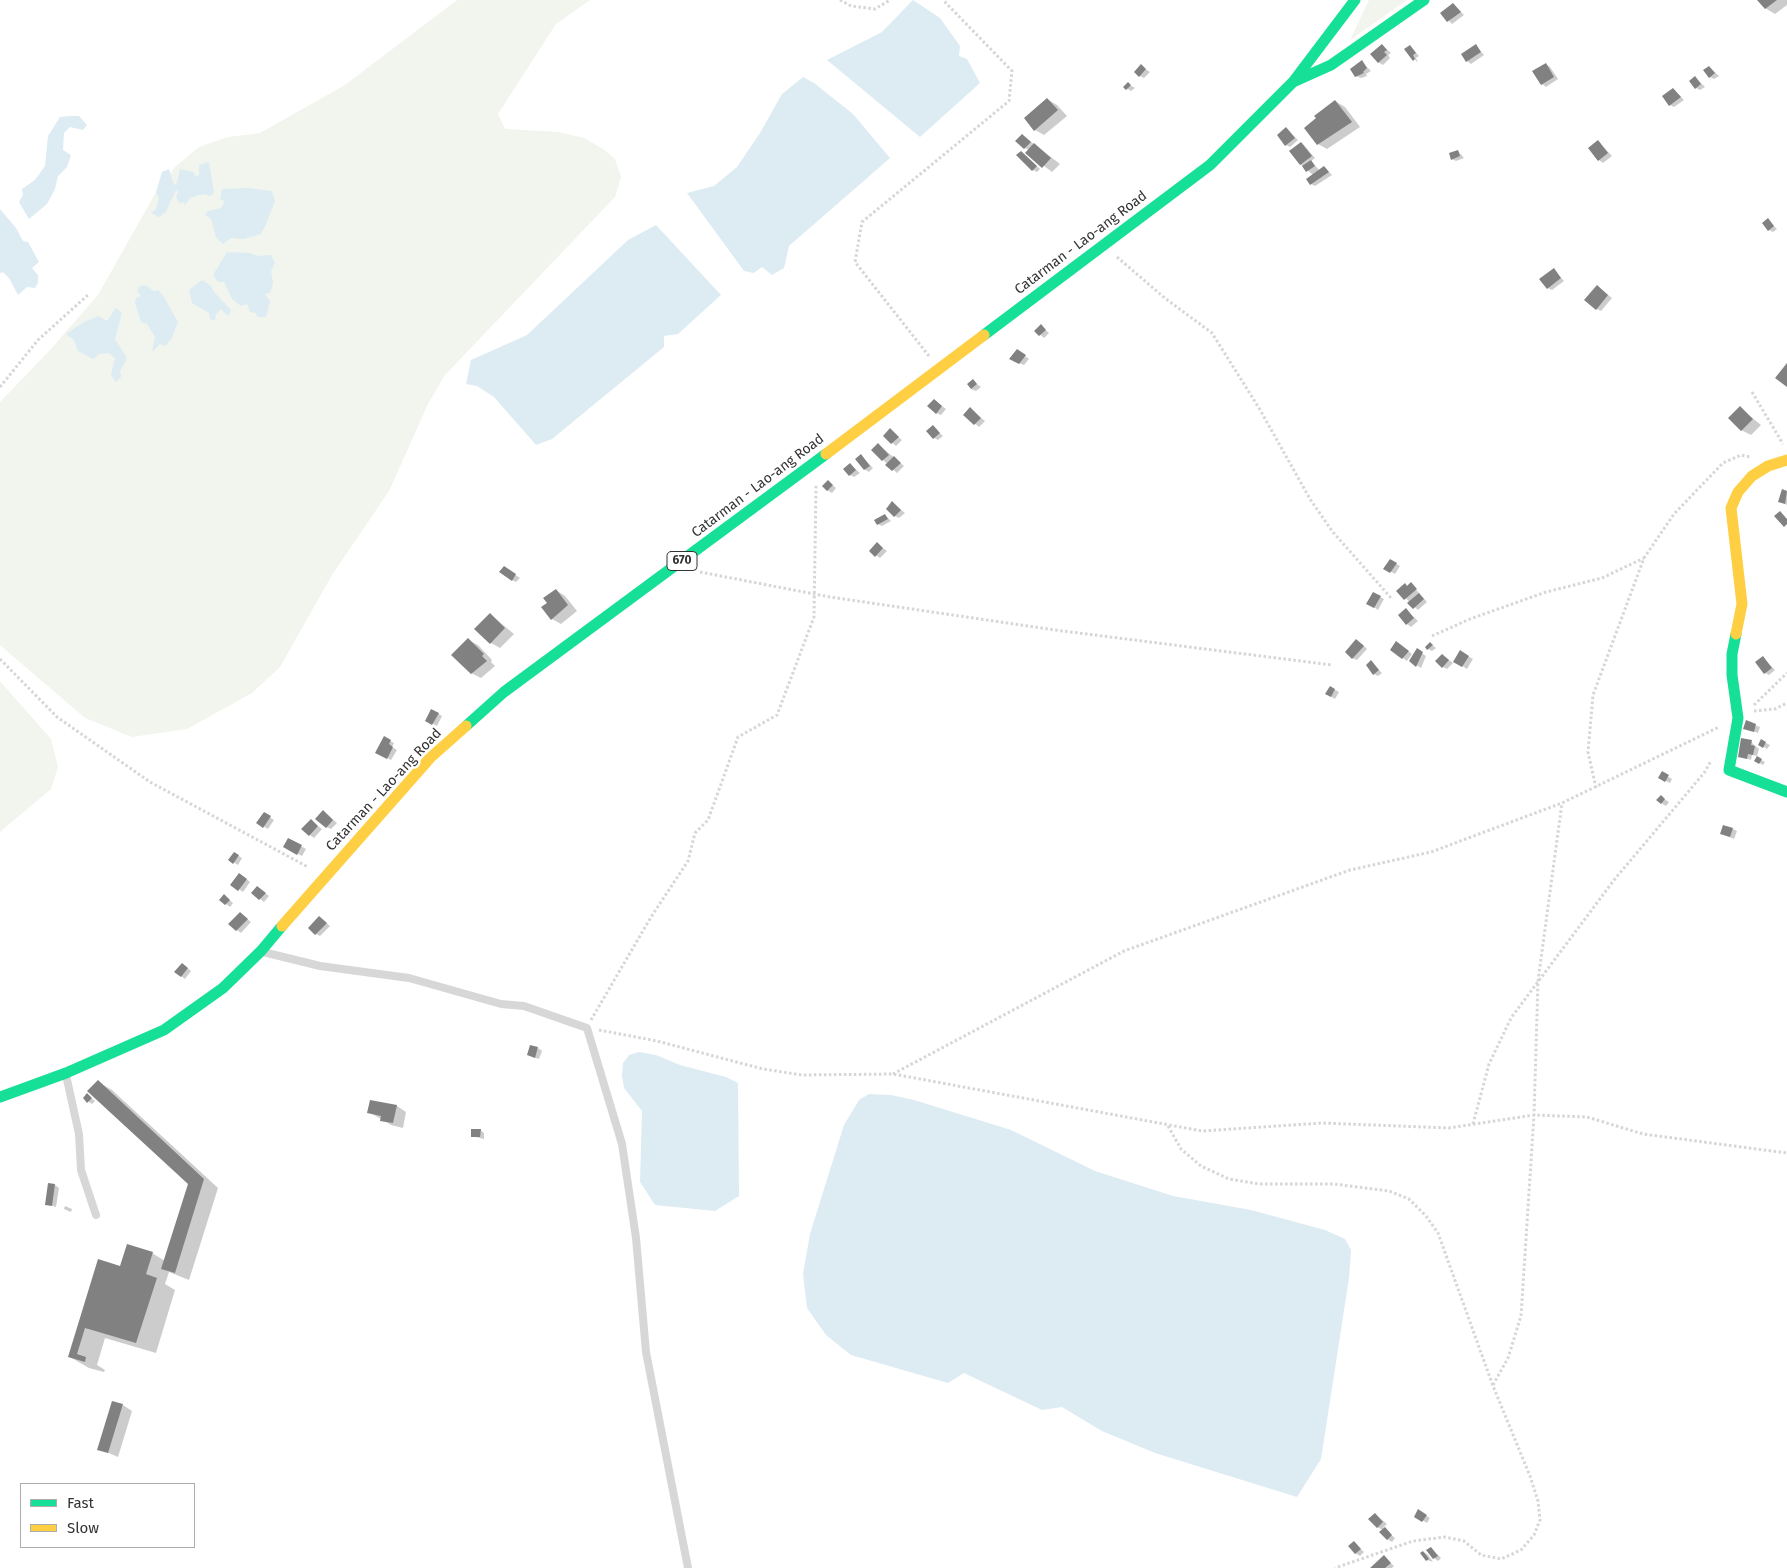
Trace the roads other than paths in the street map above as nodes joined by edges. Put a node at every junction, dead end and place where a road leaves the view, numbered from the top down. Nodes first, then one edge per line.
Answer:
1 (1355, 0) edge
2 (1424, 0) edge
3 (1292, 82) junction
4 (1787, 460) edge
5 (1787, 792) edge
6 (261, 951) junction
7 (66, 1073) junction
8 (0, 1097) edge
9 (96, 1215) dead end
10 (688, 1568) edge

1 - 3 main road, Catarman - Lao-ang Road / 670
2 - 3 main road
3 - 6 main road, Catarman - Lao-ang Road / 670
4 - 5 main road
6 - 7 main road, Catarman - Lao-ang Road / 670
6 - 10 lane
7 - 8 main road, Catarman - Lao-ang Road / 670
7 - 9 lane

